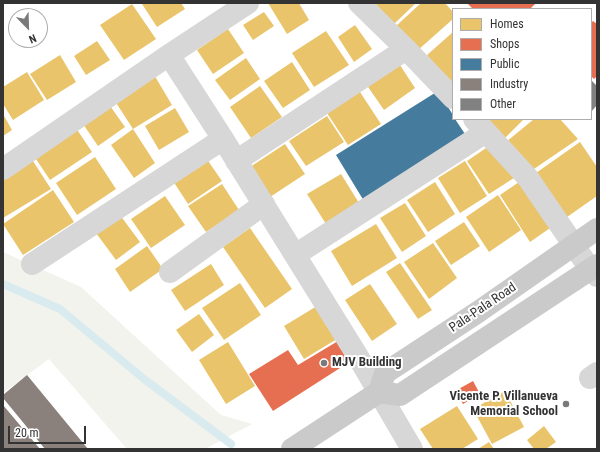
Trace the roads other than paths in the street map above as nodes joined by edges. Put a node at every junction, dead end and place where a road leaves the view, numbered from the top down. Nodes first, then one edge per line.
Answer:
1 (248, 3) edge
2 (359, 3) edge
3 (406, 48) junction
4 (169, 55) junction
5 (452, 97) edge
6 (480, 125) edge
7 (223, 139) junction
8 (236, 161) junction
9 (3, 168) edge
10 (264, 204) junction
11 (597, 230) edge
12 (574, 245) junction
13 (295, 255) junction
14 (32, 264) dead end
15 (595, 270) edge
16 (170, 272) dead end
17 (379, 392) junction
18 (300, 447) edge
19 (412, 449) edge

1 - 4 street
2 - 3 street
3 - 5 street
3 - 8 street
4 - 7 street
4 - 9 street
6 - 12 street
6 - 13 street
7 - 8 street
7 - 14 street
8 - 10 street
10 - 13 street
10 - 16 street
11 - 12 main road, Pala-Pala Road
12 - 15 street
12 - 17 main road, Pala-Pala Road
13 - 17 street
15 - 17 main road, Pala-Pala Road
17 - 18 main road
17 - 19 street

